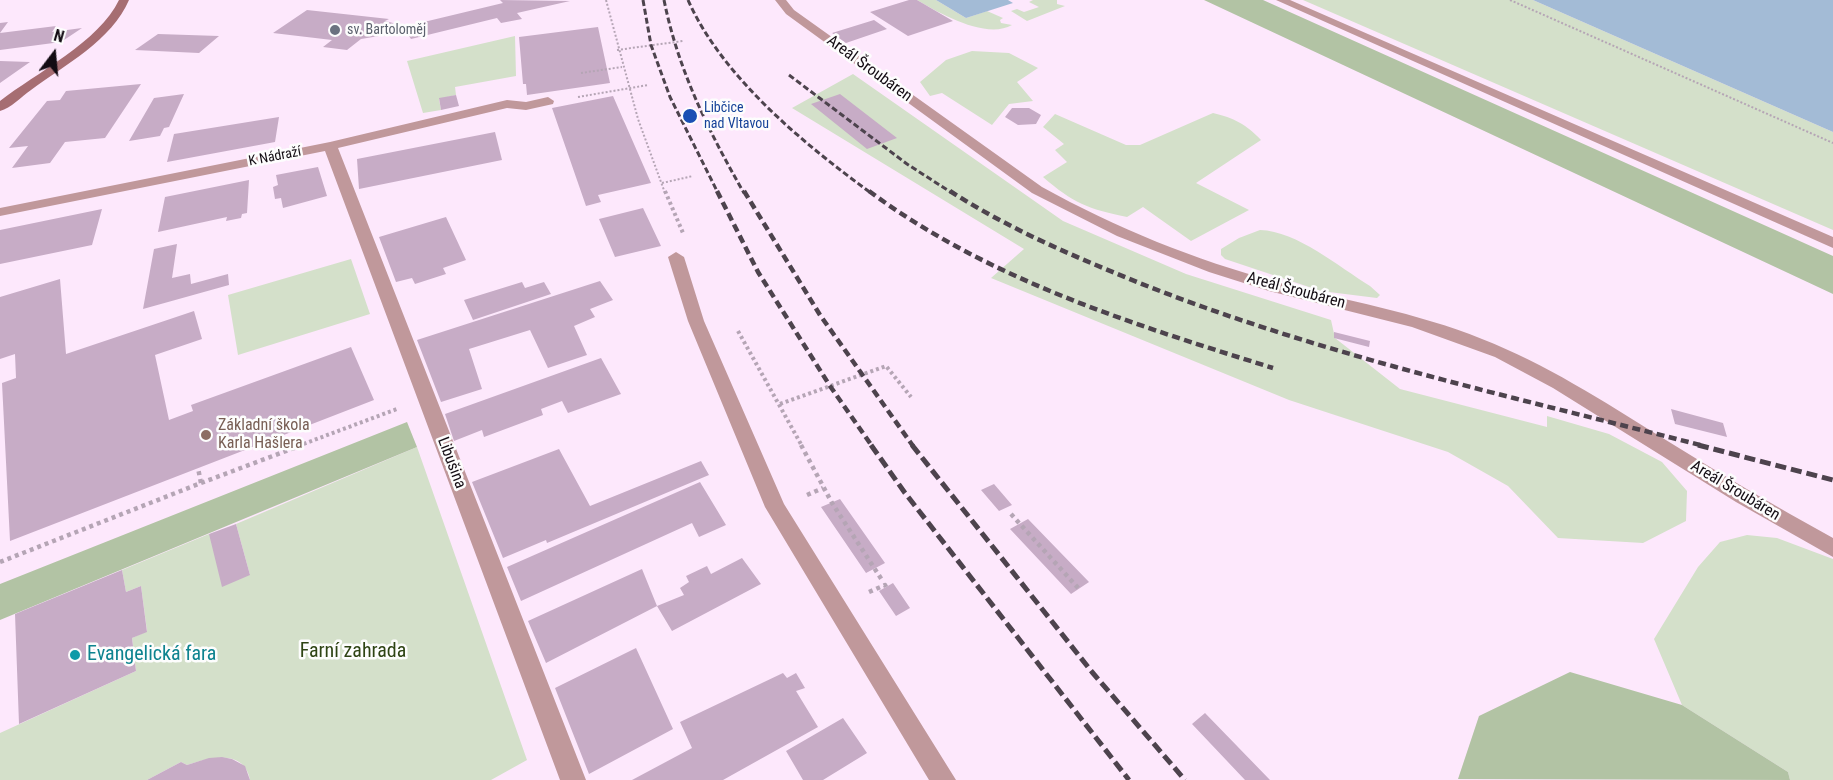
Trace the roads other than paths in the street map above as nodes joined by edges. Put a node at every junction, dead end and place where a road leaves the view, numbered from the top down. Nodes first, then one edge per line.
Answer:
1 (124, 0) edge
2 (780, 0) edge
3 (1281, 0) edge
4 (548, 101) road end
5 (0, 107) edge
6 (330, 146) junction
7 (0, 212) edge
8 (1833, 243) edge
9 (676, 257) dead end
10 (1833, 548) edge
11 (573, 780) edge
12 (943, 780) edge

1 - 5 street
2 - 10 street, Areál Šroubáren
3 - 8 street
4 - 6 street, K Nádraží
6 - 7 street, K Nádraží
6 - 11 street, Libušina
9 - 12 street

